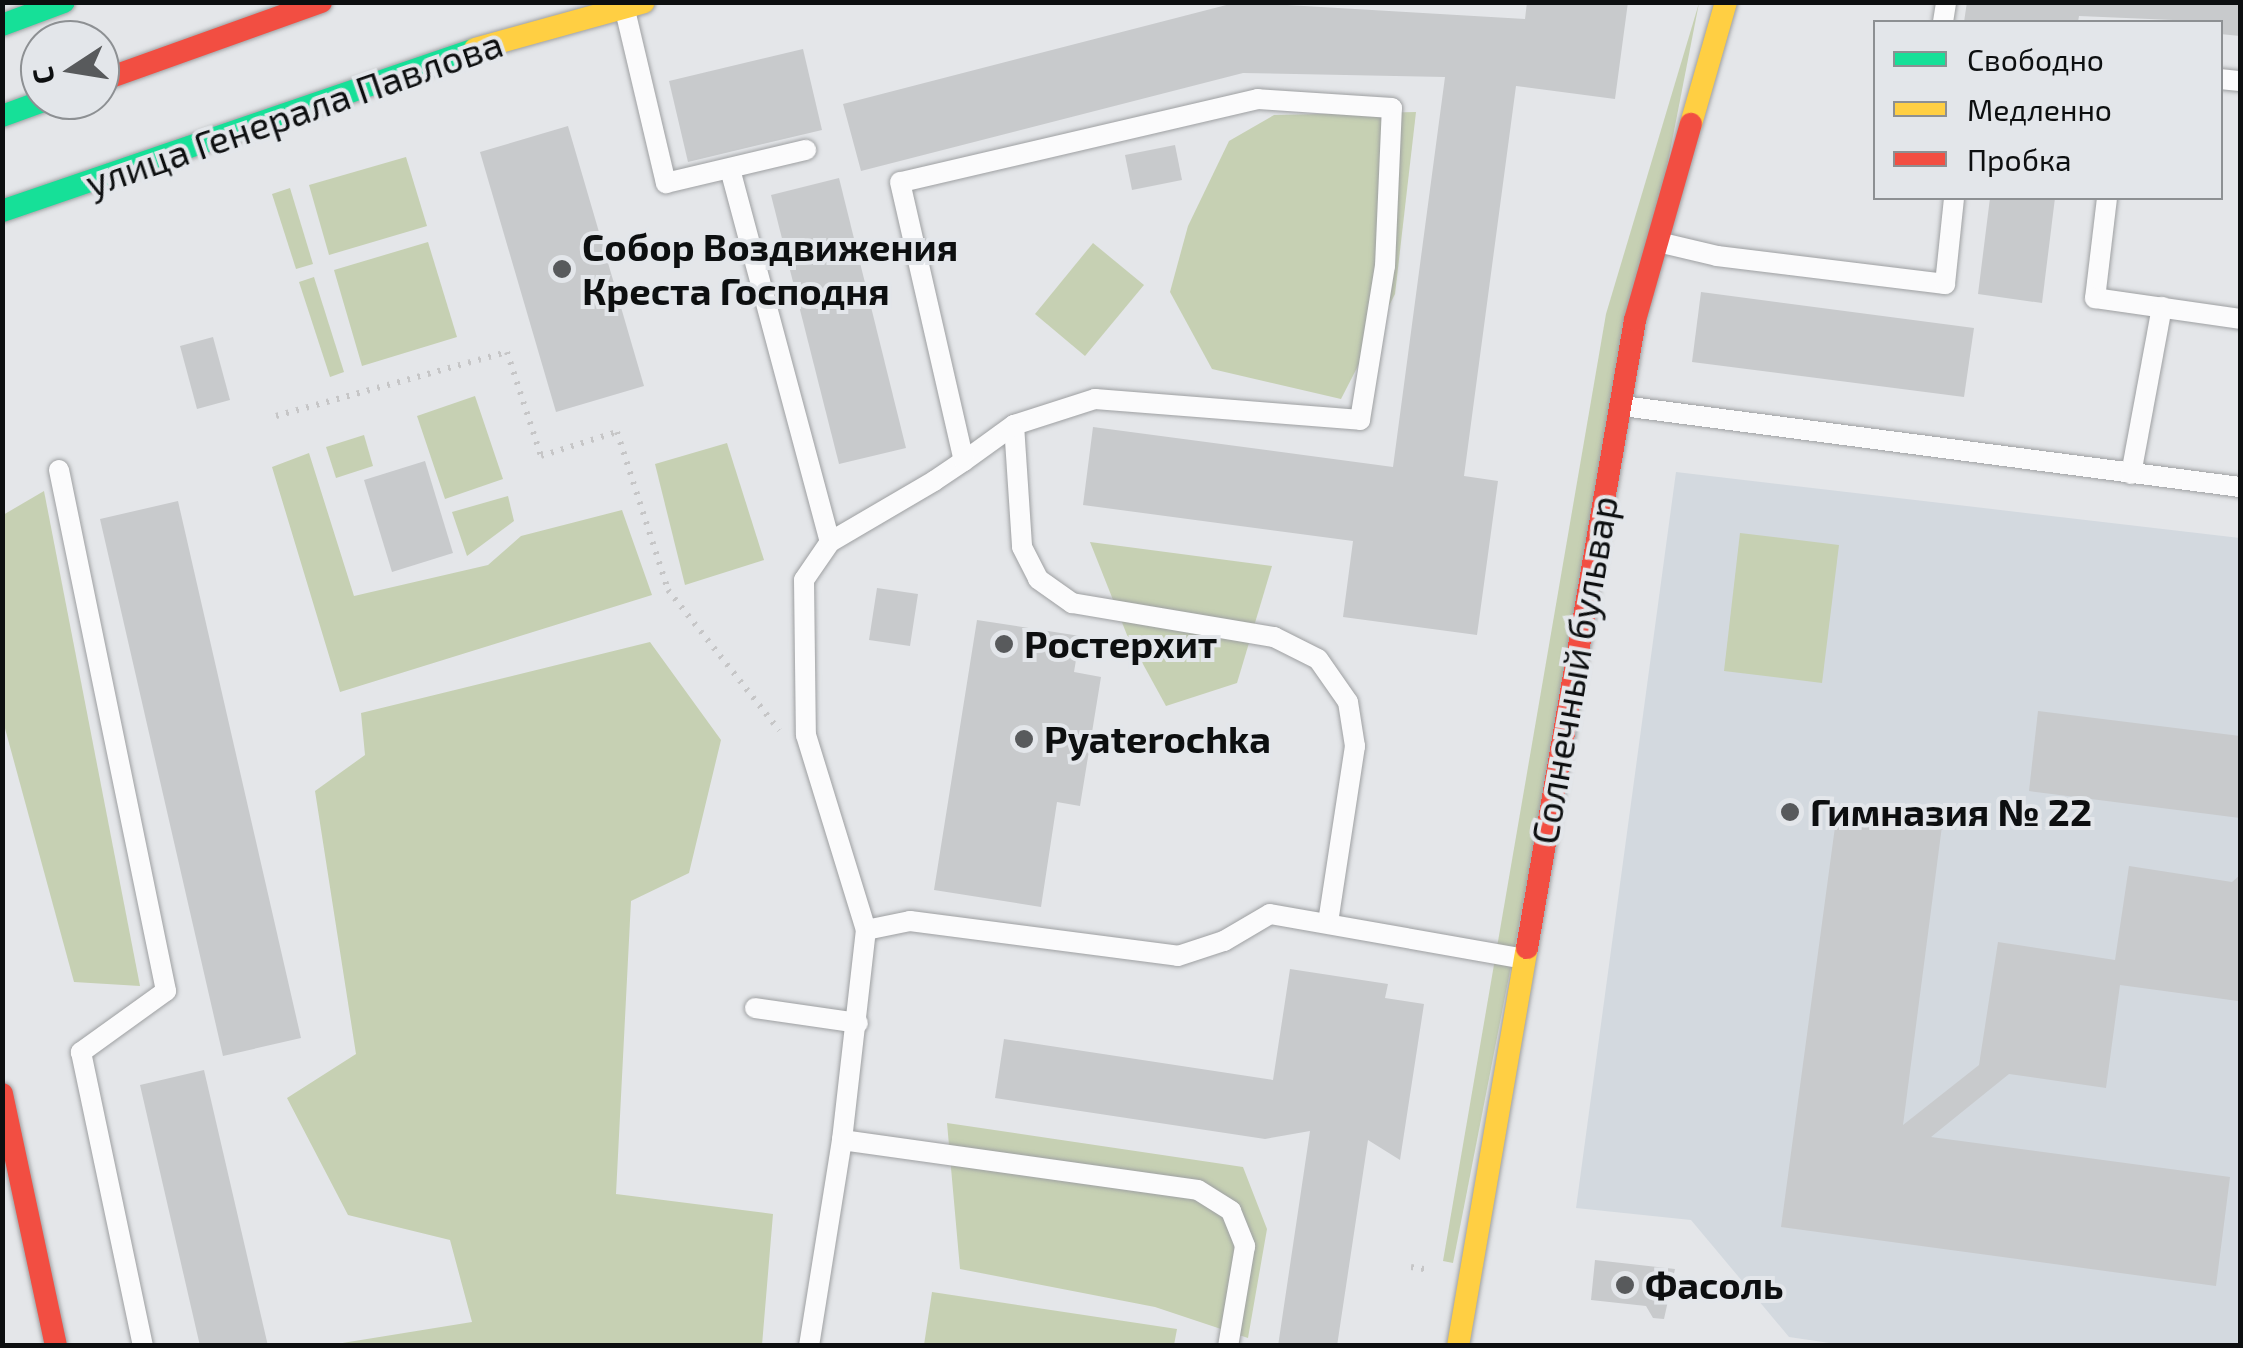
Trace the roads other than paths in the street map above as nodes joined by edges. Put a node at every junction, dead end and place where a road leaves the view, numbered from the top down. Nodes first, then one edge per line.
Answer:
1 (26, 2) edge
2 (64, 2) edge
3 (321, 2) edge
4 (1726, 2) edge
5 (634, 5) edge
6 (2, 22) edge
7 (120, 74) edge
8 (806, 150) dead end
9 (730, 169) junction
10 (1954, 200) edge
11 (2108, 200) edge
12 (2, 211) edge
13 (1656, 241) junction
14 (2162, 307) junction
15 (2240, 320) edge
16 (1620, 406) junction
17 (1014, 425) junction
18 (964, 461) junction
19 (59, 470) dead end
20 (2131, 474) junction
21 (2240, 487) edge
22 (830, 542) junction
23 (1328, 922) junction
24 (866, 930) junction
25 (1524, 960) junction
26 (1550, 964) dead end
27 (755, 1008) dead end
28 (858, 1023) junction
29 (2, 1094) edge
30 (842, 1140) junction
31 (56, 1346) edge
32 (143, 1346) edge
33 (809, 1346) edge
34 (1228, 1346) edge
35 (1458, 1346) edge

1 - 6 street
2 - 6 street
3 - 7 street
4 - 13 street, Солнечный бульвар
5 - 9 lane
5 - 12 street, улица Генерала Павлова
8 - 9 lane
9 - 22 lane
10 - 13 lane
11 - 14 lane
13 - 16 street, Солнечный бульвар
14 - 15 lane
14 - 20 lane
16 - 20 lane
16 - 25 street, Солнечный бульвар
17 - 18 lane
17 - 18 lane
17 - 23 lane
18 - 22 lane
19 - 32 lane
20 - 21 lane
22 - 24 lane
23 - 24 lane
23 - 25 lane
24 - 28 lane
25 - 26 lane
25 - 35 street, Солнечный бульвар
27 - 28 lane
28 - 30 lane
29 - 31 street
30 - 33 lane
30 - 34 lane

